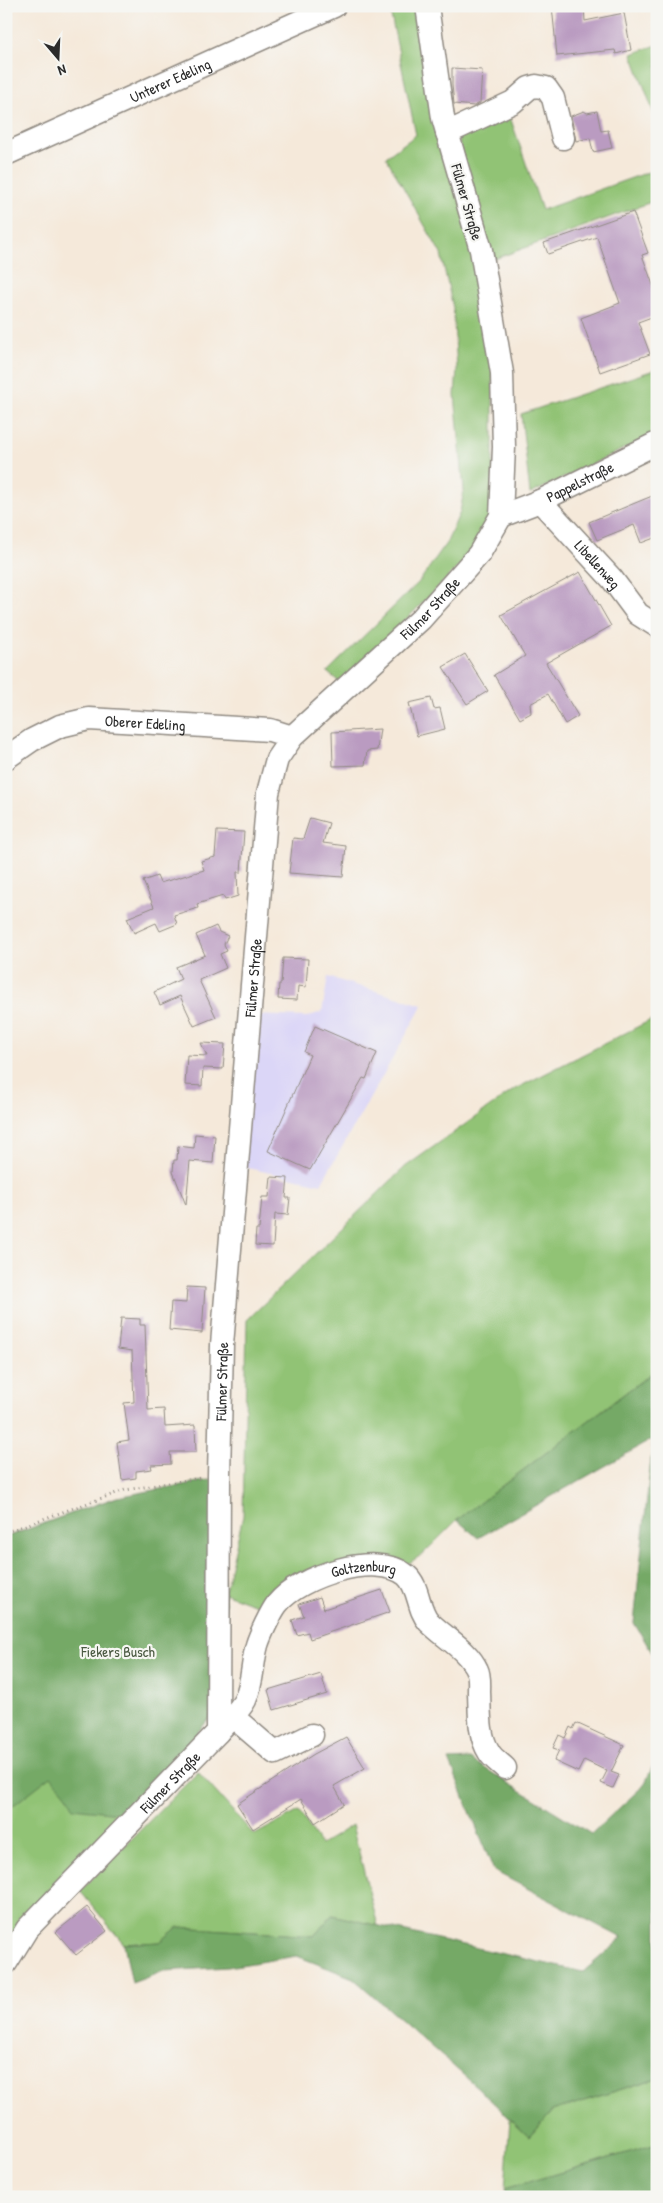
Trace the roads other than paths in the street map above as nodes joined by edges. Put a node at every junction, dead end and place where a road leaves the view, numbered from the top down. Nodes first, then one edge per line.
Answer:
1 (334, 6) edge
2 (427, 6) edge
3 (447, 133) junction
4 (562, 138) dead end
5 (6, 154) edge
6 (657, 443) edge
7 (540, 501) junction
8 (501, 516) junction
9 (657, 626) edge
10 (292, 737) junction
11 (6, 758) edge
12 (225, 1724) junction
13 (312, 1735) dead end
14 (504, 1768) dead end
15 (6, 1963) edge

1 - 5 street, Unterer Edeling
2 - 3 street, Fülmer Straße
3 - 4 street
3 - 8 street, Fülmer Straße
6 - 7 street, Pappelstraße
7 - 8 street, Pappelstraße
7 - 9 street, Libellenweg
8 - 10 street, Fülmer Straße
10 - 11 street, Oberer Edeling
10 - 12 street, Fülmer Straße
12 - 13 street
12 - 14 street, Goltzenburg
12 - 15 street, Fülmer Straße

